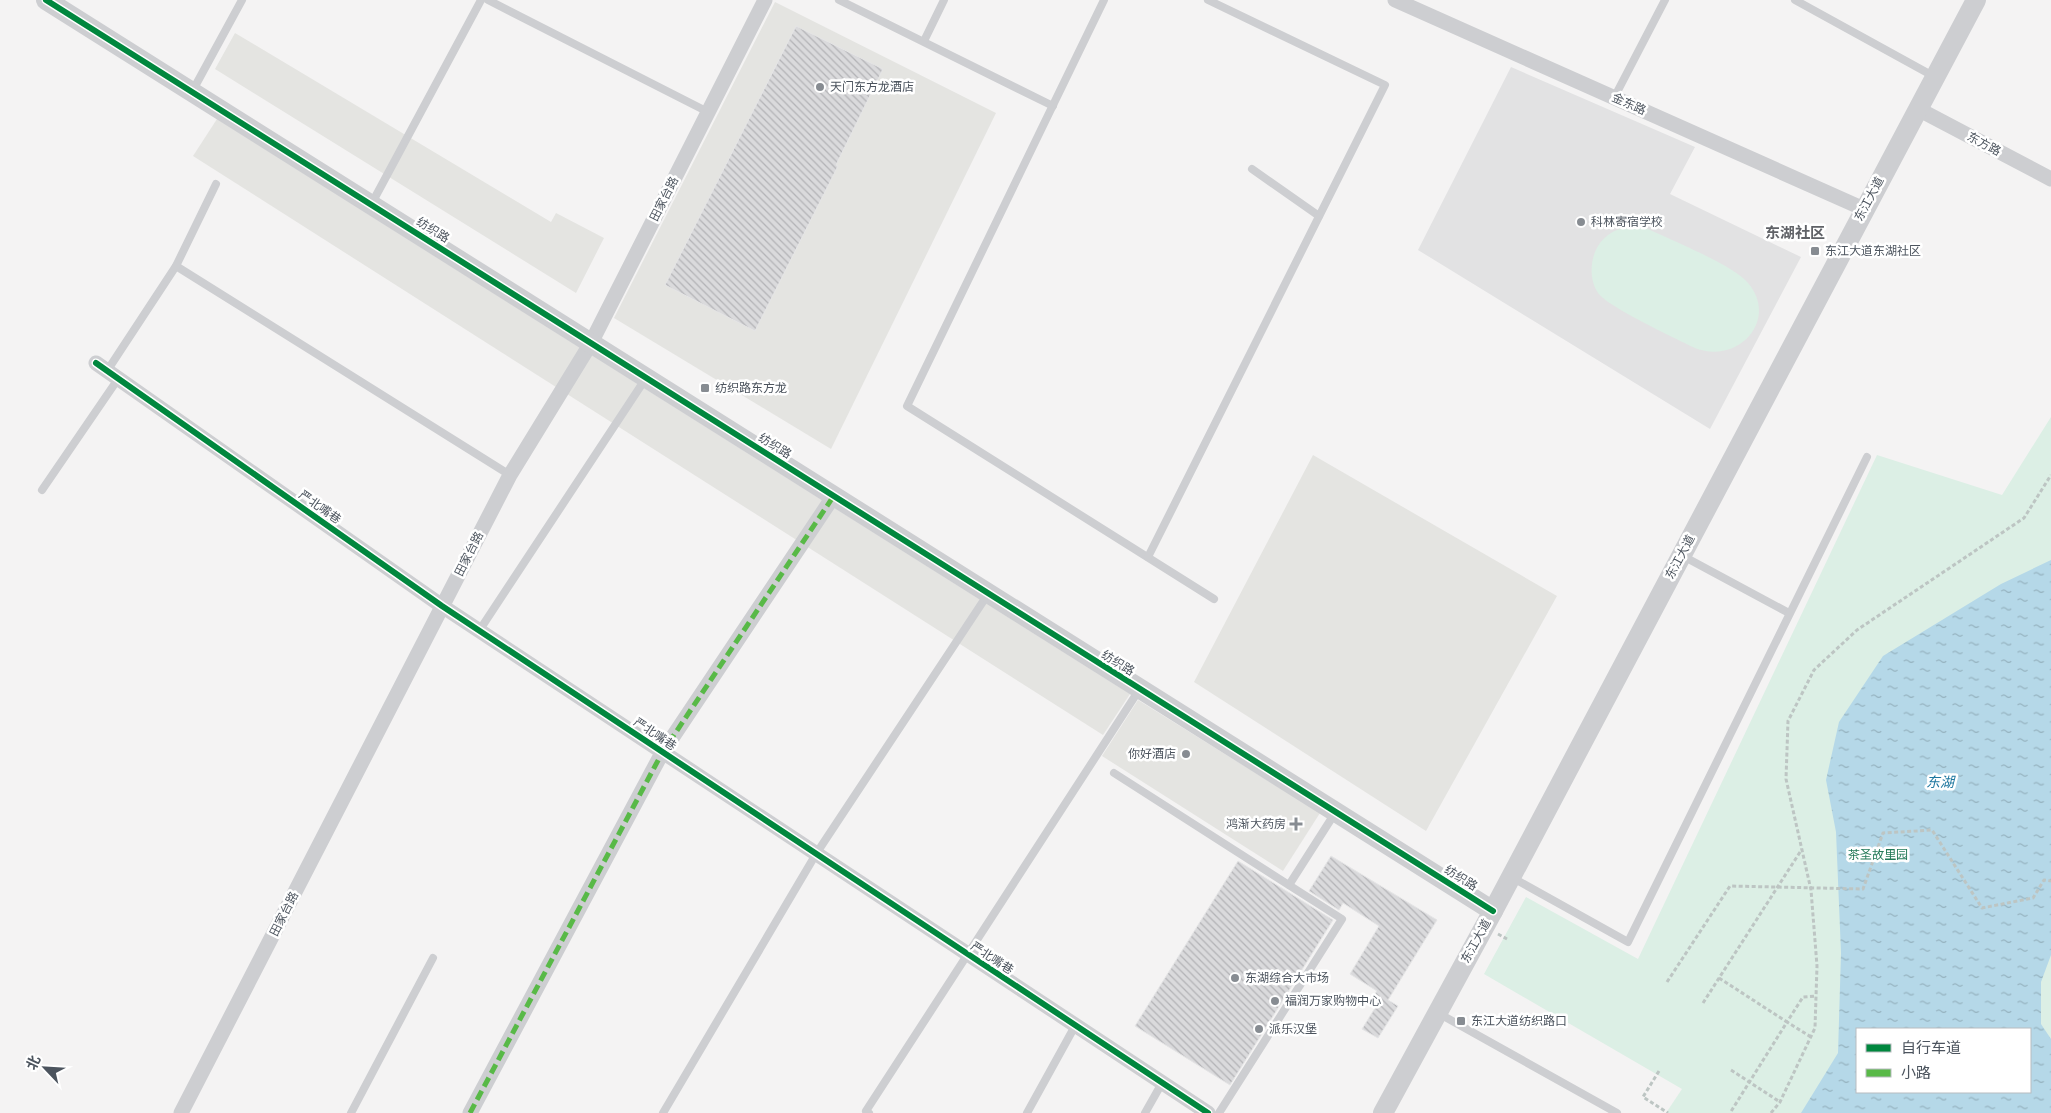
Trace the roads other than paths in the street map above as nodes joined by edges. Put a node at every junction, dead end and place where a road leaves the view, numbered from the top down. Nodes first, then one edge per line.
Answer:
1 (46, 0) edge
2 (242, 0) edge
3 (480, 0) edge
4 (488, 0) edge
5 (765, 0) edge
6 (839, 0) edge
7 (944, 0) edge
8 (1104, 0) edge
9 (1208, 0) edge
10 (1665, 0) edge
11 (1795, 0) edge
12 (1976, 0) edge
13 (1398, 1) edge
14 (924, 41) junction
15 (1935, 77) junction
16 (192, 92) junction
17 (1614, 98) junction
18 (1053, 106) junction
19 (1918, 109) junction
20 (708, 112) junction
21 (1252, 169) dead end
22 (2051, 179) edge
23 (216, 184) dead end
24 (371, 205) junction
25 (1864, 209) junction
26 (1319, 216) junction
27 (176, 266) junction
28 (591, 343) junction
29 (107, 371) junction
30 (646, 377) junction
31 (1866, 457) dead end
32 (510, 475) junction
33 (42, 490) dead end
34 (834, 497) junction
35 (1681, 555) junction
36 (1148, 557) junction
37 (988, 594) junction
38 (1214, 599) dead end
39 (442, 606) junction
40 (1790, 613) junction
41 (478, 631) junction
42 (1139, 690) junction
43 (662, 752) junction
44 (1114, 773) dead end
45 (1335, 813) junction
46 (816, 854) junction
47 (1511, 876) junction
48 (1289, 885) junction
49 (1493, 911) junction
50 (967, 955) junction
51 (433, 958) dead end
52 (1437, 1013) junction
53 (1075, 1026) junction
54 (1162, 1083) junction
55 (867, 1112) edge
56 (181, 1113) edge
57 (351, 1113) edge
58 (470, 1113) edge
59 (663, 1113) edge
60 (1027, 1113) edge
61 (1145, 1113) edge
62 (1208, 1113) edge
63 (1219, 1113) edge
64 (1383, 1113) edge
65 (1617, 1113) edge

1 - 16 street, 纺织路
2 - 16 lane
3 - 24 lane
4 - 20 lane
5 - 20 street, 田家台路
6 - 14 lane
7 - 14 lane
8 - 18 lane
9 - 26 lane
10 - 17 lane
11 - 15 lane
12 - 15 street, 东江大道
13 - 17 street, 金东路
14 - 18 lane
15 - 19 street, 东江大道
16 - 24 street, 纺织路
17 - 25 street, 金东路
18 - 36 lane
19 - 22 street, 东方路
19 - 25 street, 东江大道
20 - 28 street, 田家台路
21 - 26 lane
23 - 27 lane
24 - 28 street, 纺织路
25 - 35 street, 东江大道
26 - 36 lane
27 - 29 lane
27 - 32 lane
28 - 30 street, 纺织路
28 - 32 street, 田家台路
29 - 33 lane
29 - 39 street, 严北嘴巷
30 - 34 street, 纺织路
30 - 41 lane
31 - 40 lane
32 - 39 street, 田家台路
34 - 37 street, 纺织路
34 - 43 street
35 - 40 lane
35 - 47 street, 东江大道
36 - 38 lane
37 - 42 street, 纺织路
37 - 46 lane
39 - 41 street, 严北嘴巷
39 - 56 street, 田家台路
40 - 47 lane
41 - 43 street, 严北嘴巷
42 - 45 street, 纺织路
42 - 50 lane
43 - 46 street, 严北嘴巷
43 - 58 street
44 - 48 lane
45 - 48 lane
45 - 49 street, 纺织路
46 - 50 street, 严北嘴巷
46 - 59 lane
47 - 49 street, 东江大道
48 - 63 lane
49 - 52 street, 东江大道
50 - 53 street, 严北嘴巷
50 - 55 lane
51 - 57 lane
52 - 64 street, 东江大道
52 - 65 lane
53 - 54 street, 严北嘴巷
53 - 60 lane
54 - 61 lane
54 - 62 street, 严北嘴巷

